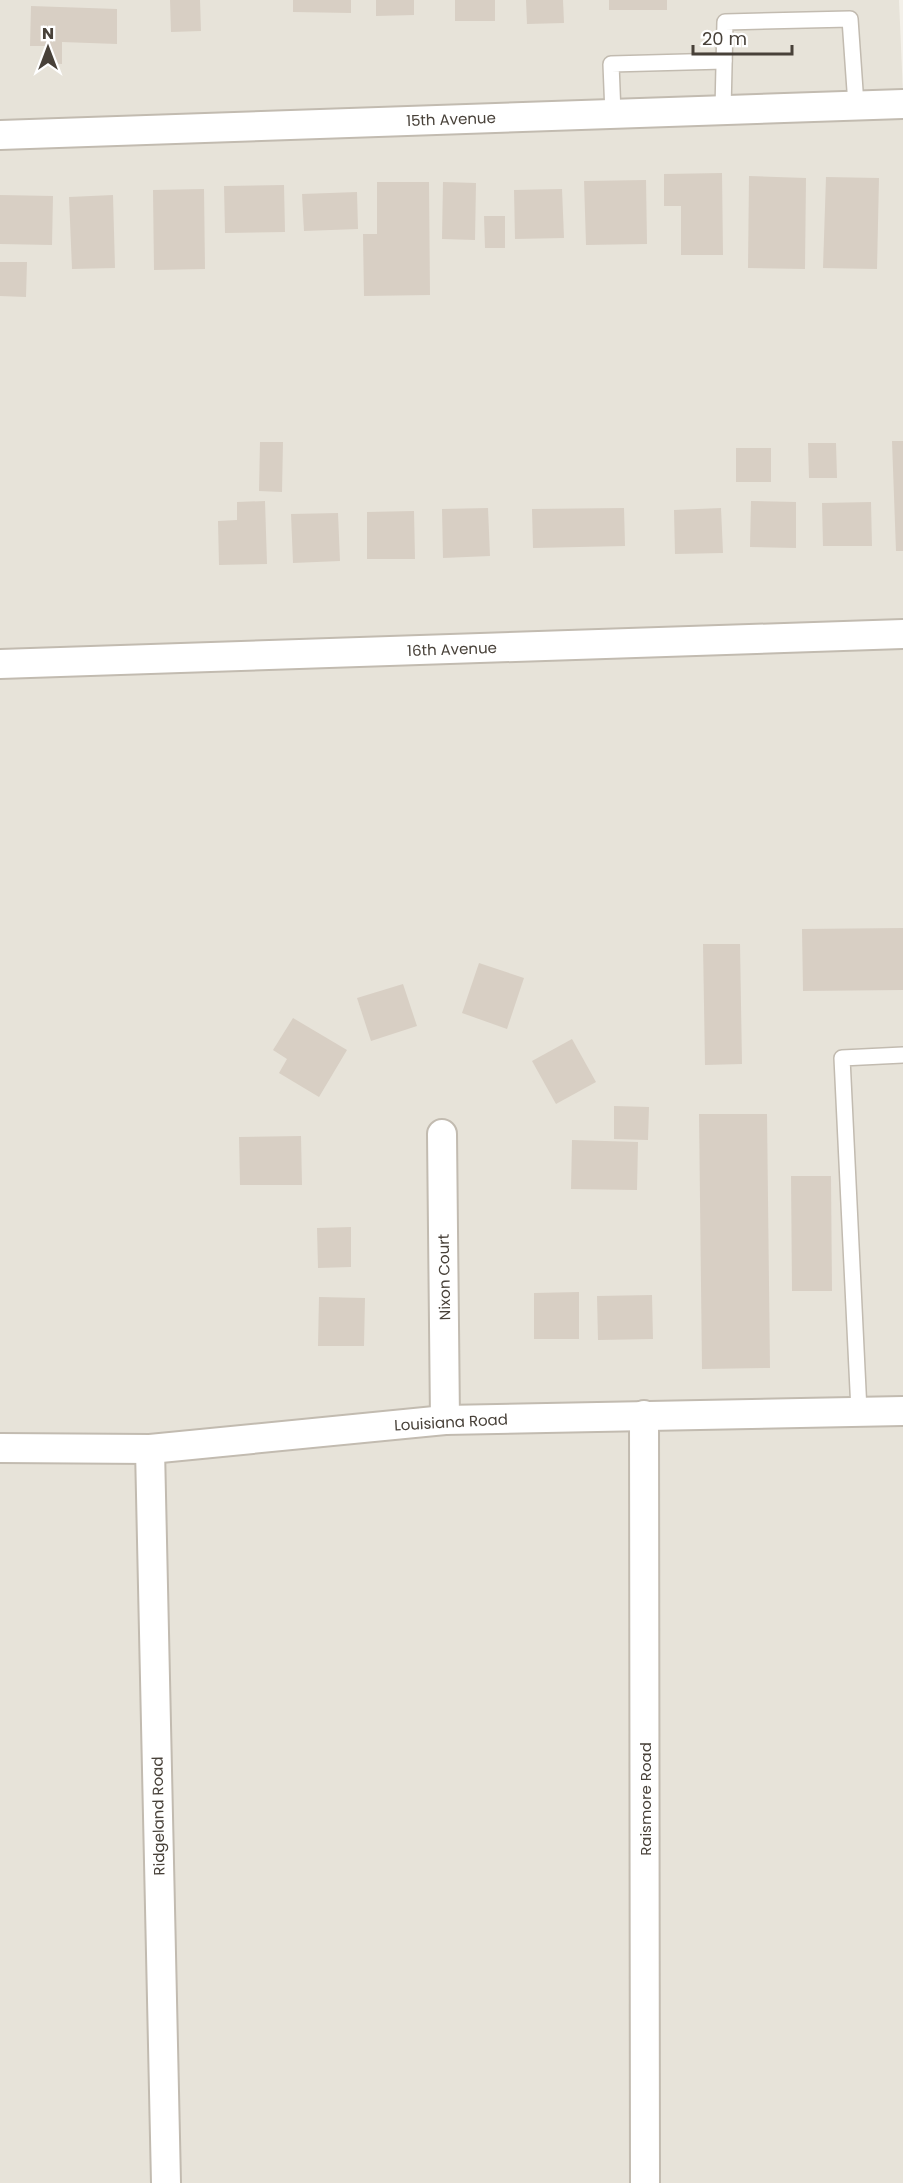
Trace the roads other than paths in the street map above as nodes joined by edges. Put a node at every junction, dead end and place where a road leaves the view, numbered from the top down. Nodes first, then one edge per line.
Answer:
1 (724, 61) junction
2 (903, 104) edge
3 (856, 105) junction
4 (723, 110) junction
5 (613, 114) junction
6 (0, 135) edge
7 (903, 634) edge
8 (0, 664) edge
9 (903, 1055) edge
10 (442, 1134) dead end
11 (859, 1411) junction
12 (903, 1411) edge
13 (644, 1415) junction
14 (445, 1420) junction
15 (0, 1448) edge
16 (150, 1449) junction
17 (166, 2183) edge
18 (645, 2183) edge

1 - 3 lane
1 - 4 lane
1 - 5 lane
2 - 3 street, 15th Avenue
3 - 4 street, 15th Avenue
4 - 5 street, 15th Avenue
5 - 6 street, 15th Avenue
7 - 8 street, 16th Avenue
9 - 11 lane
10 - 14 street, Nixon Court
11 - 12 street, Louisiana Road
11 - 13 street, Louisiana Road
13 - 14 street, Louisiana Road
13 - 18 street, Raismore Road
14 - 16 street, Louisiana Road
15 - 16 street, Louisiana Road
16 - 17 street, Ridgeland Road

